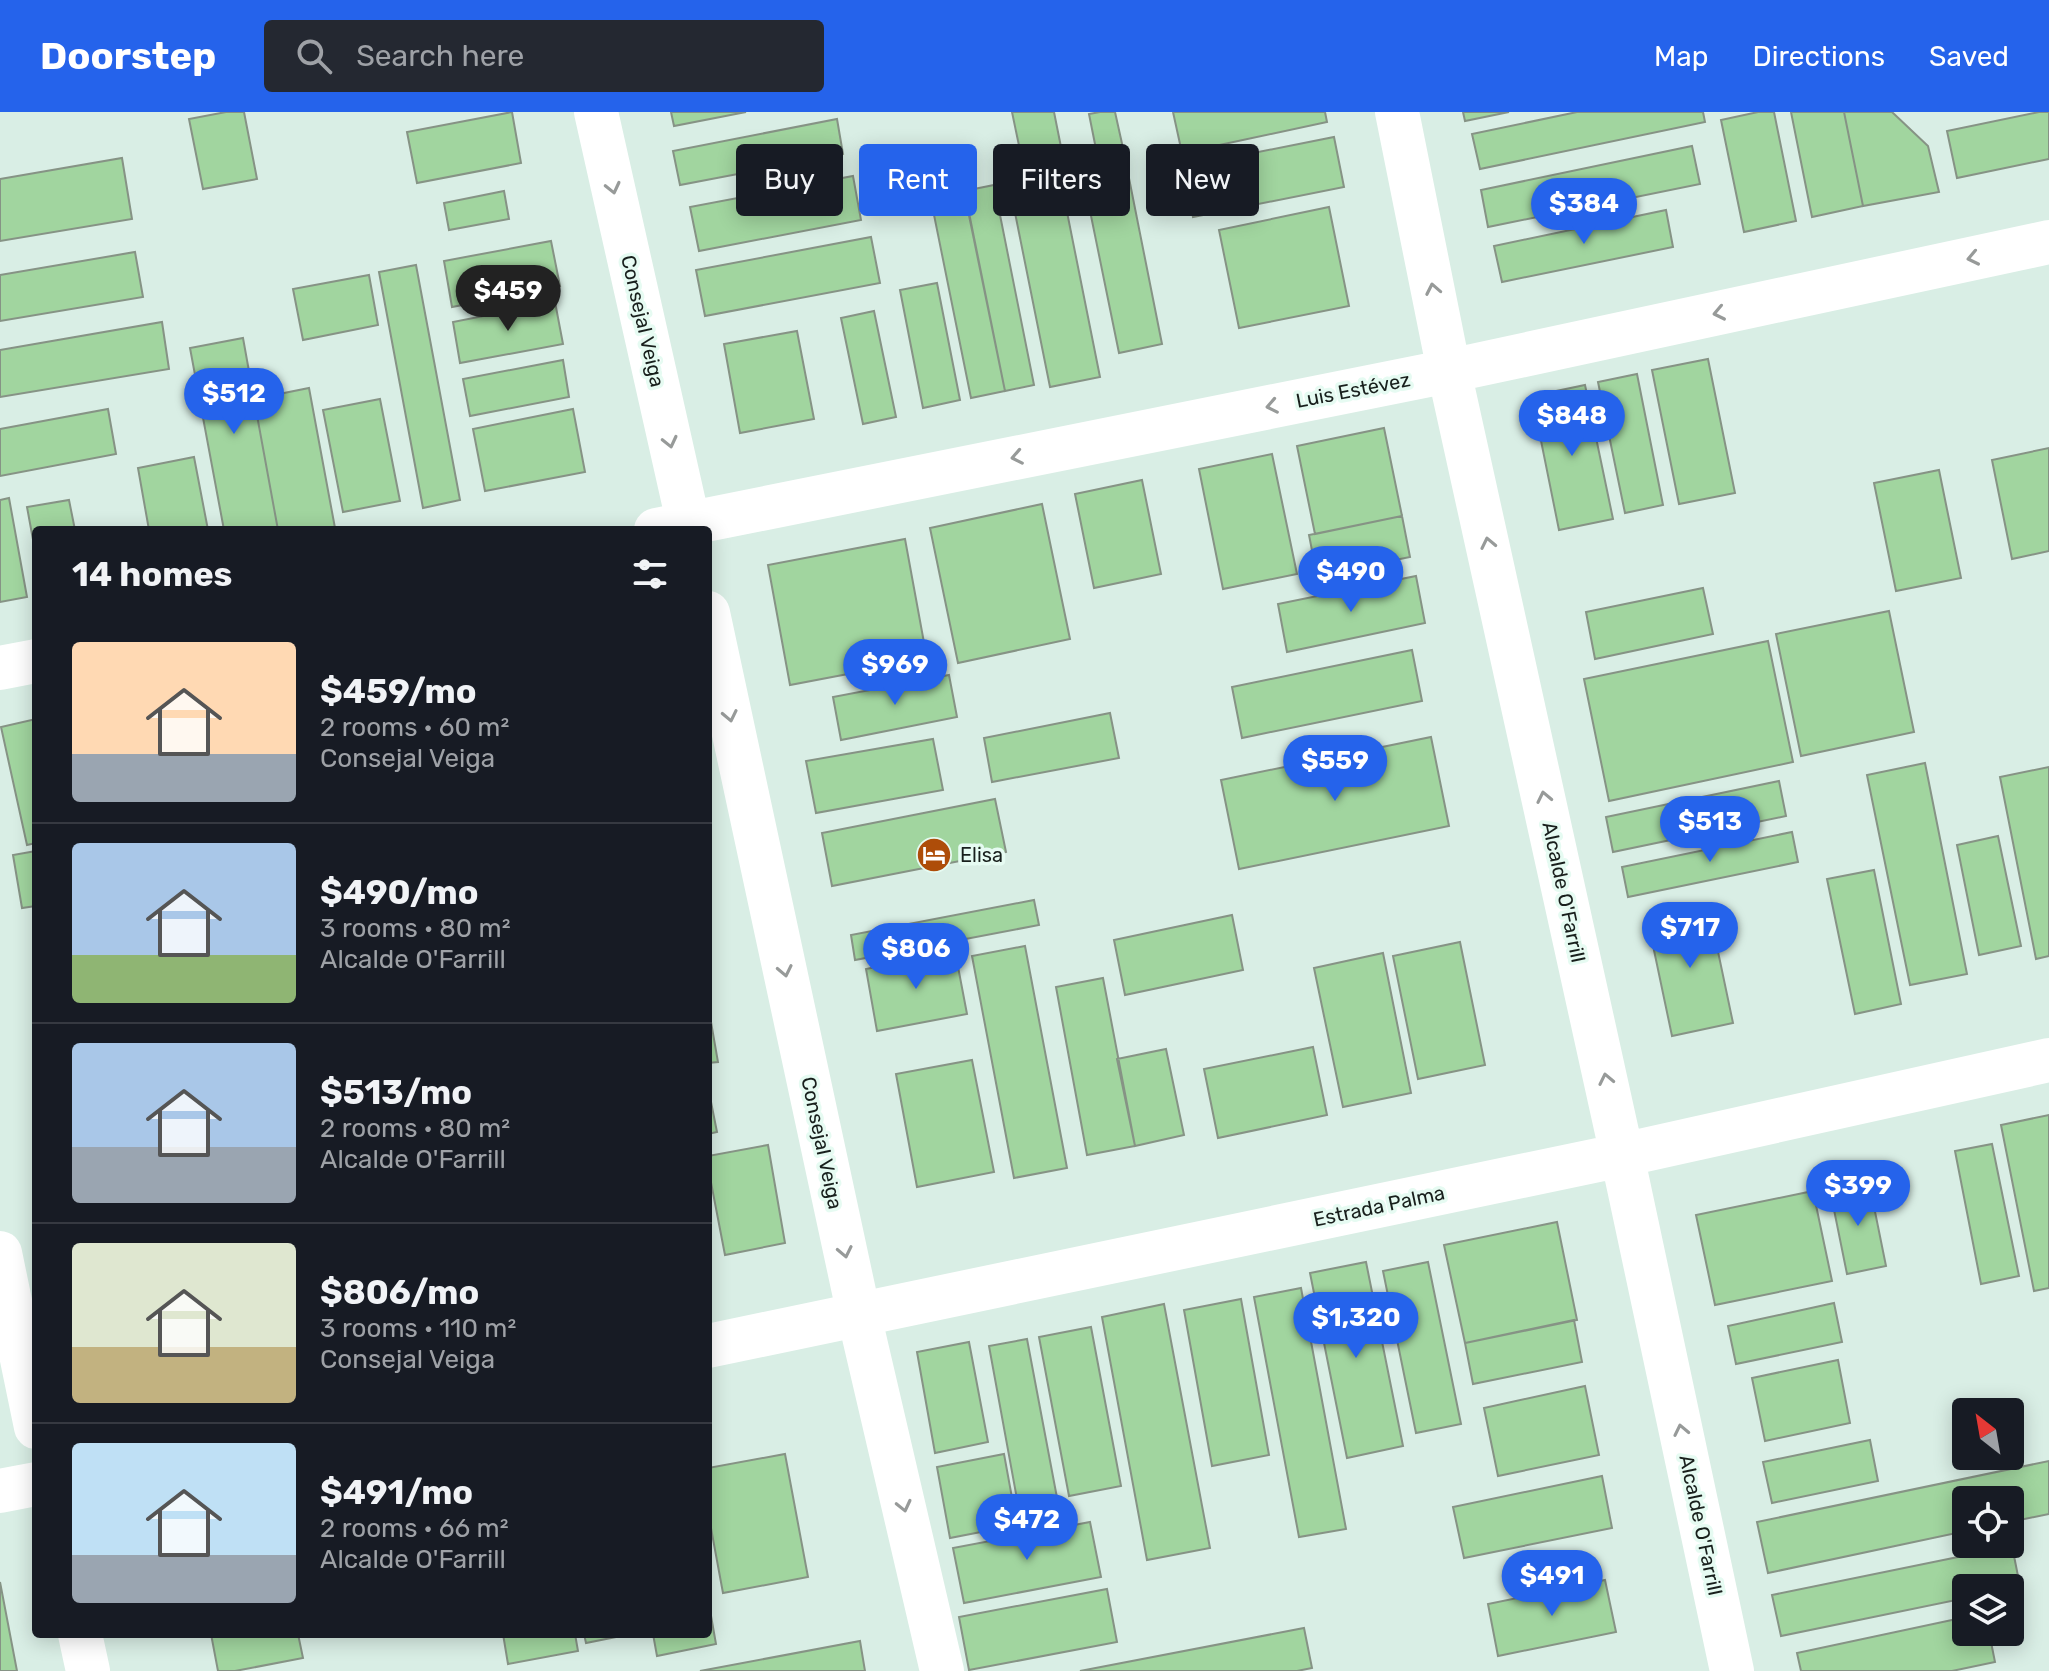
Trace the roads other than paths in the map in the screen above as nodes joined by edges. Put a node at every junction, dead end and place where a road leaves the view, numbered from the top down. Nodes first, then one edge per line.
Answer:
1 (596, 112) edge
2 (1397, 112) edge
3 (2049, 242) edge
4 (1449, 371) junction
5 (678, 526) edge
6 (688, 526) edge
7 (712, 632) edge
8 (32, 662) edge
9 (0, 668) edge
10 (2049, 1060) edge
11 (1622, 1155) junction
12 (0, 1253) edge
13 (859, 1315) junction
14 (712, 1345) edge
15 (32, 1408) edge
16 (32, 1485) edge
17 (0, 1491) edge
18 (81, 1638) edge
19 (88, 1671) edge
20 (942, 1671) edge
21 (1732, 1671) edge

1 -> 5 street, Consejal Veiga
4 -> 2 street, Alcalde O'Farrill
3 -> 4 street, Luis Estévez
4 -> 6 street, Luis Estévez
11 -> 4 street, Alcalde O'Farrill
7 -> 13 street, Consejal Veiga
8 - 9 street
10 - 11 street, Estrada Palma
11 - 13 street, Estrada Palma
21 -> 11 street, Alcalde O'Farrill
12 - 15 street
13 - 14 street, Estrada Palma
13 -> 20 street, Consejal Veiga
16 - 17 street
18 - 19 street

